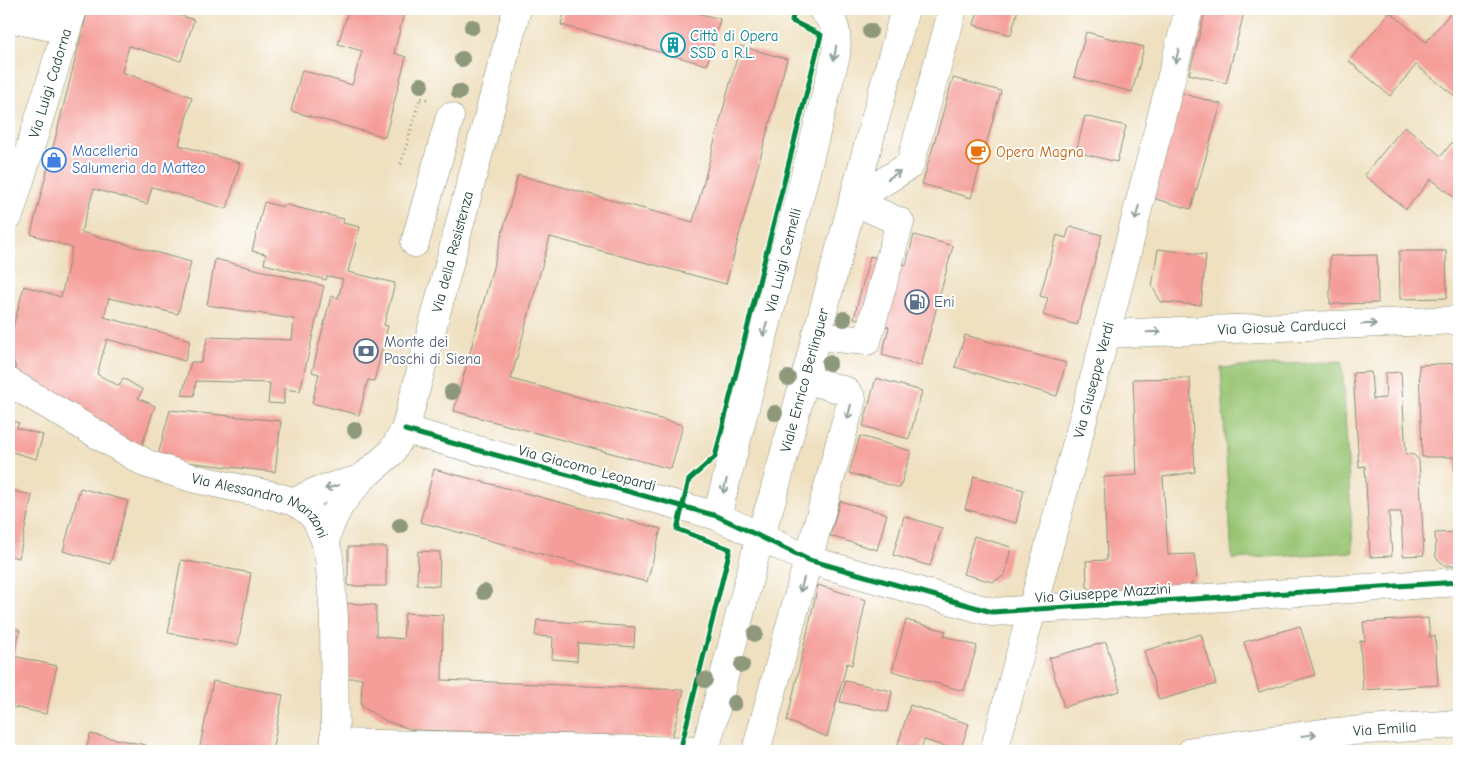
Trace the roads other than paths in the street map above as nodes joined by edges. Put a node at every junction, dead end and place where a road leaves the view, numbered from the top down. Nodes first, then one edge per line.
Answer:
1 (518, 9) edge
2 (822, 9) edge
3 (904, 9) edge
4 (953, 9) edge
5 (1189, 9) edge
6 (9, 18) edge
7 (69, 20) edge
8 (450, 117) dead end
9 (18, 152) edge
10 (431, 184) junction
11 (468, 195) junction
12 (853, 201) junction
13 (9, 216) edge
14 (416, 243) dead end
15 (1459, 320) edge
16 (1106, 334) junction
17 (816, 336) junction
18 (805, 379) junction
19 (9, 382) edge
20 (405, 430) junction
21 (361, 479) junction
22 (295, 502) junction
23 (717, 516) junction
24 (760, 536) junction
25 (325, 540) junction
26 (809, 560) junction
27 (1459, 582) edge
28 (1031, 610) junction
29 (1459, 724) edge
30 (336, 747) edge
31 (693, 751) edge
32 (705, 751) edge
33 (756, 751) edge
34 (994, 751) edge
35 (1192, 751) edge

1 - 11 street, Via della Resistenza
2 -> 23 street, Via Luigi Gemelli
3 - 12 street, Viale Enrico Berlinguer
12 -> 4 street
5 -> 16 street, Via Giuseppe Verdi
6 - 7 street
7 - 9 street, Via Luigi Cadorna
8 - 10 street
9 - 13 street, Via Luigi Cadorna
10 - 11 street
10 - 14 street
11 - 20 street, Via della Resistenza
12 - 17 street, Viale Enrico Berlinguer
12 - 17 street
16 -> 15 street, Via Giosuè Carducci
16 - 28 street, Via Giuseppe Verdi
17 - 18 street, Viale Enrico Berlinguer
18 - 24 street, Viale Enrico Berlinguer
18 -> 26 street
19 - 22 street, Via Alessandro Manzoni
20 - 21 street, Via della Resistenza
20 - 23 street, Via Giacomo Leopardi
21 -> 22 street, Via della Resistenza
21 - 25 street, Via della Resistenza
22 - 25 street, Via Alessandro Manzoni
23 - 24 street, Via Giacomo Leopardi
24 - 26 street, Via Giuseppe Mazzini
24 - 32 street, Viale Enrico Berlinguer
25 - 30 street, Via Alessandro Manzoni
26 - 28 street, Via Giuseppe Mazzini
26 -> 33 street
27 - 28 street, Via Giuseppe Mazzini
28 - 34 street, Via Giuseppe Verdi
35 -> 29 street, Via Emilia
30 - 31 street, Via Alessandro Manzoni

